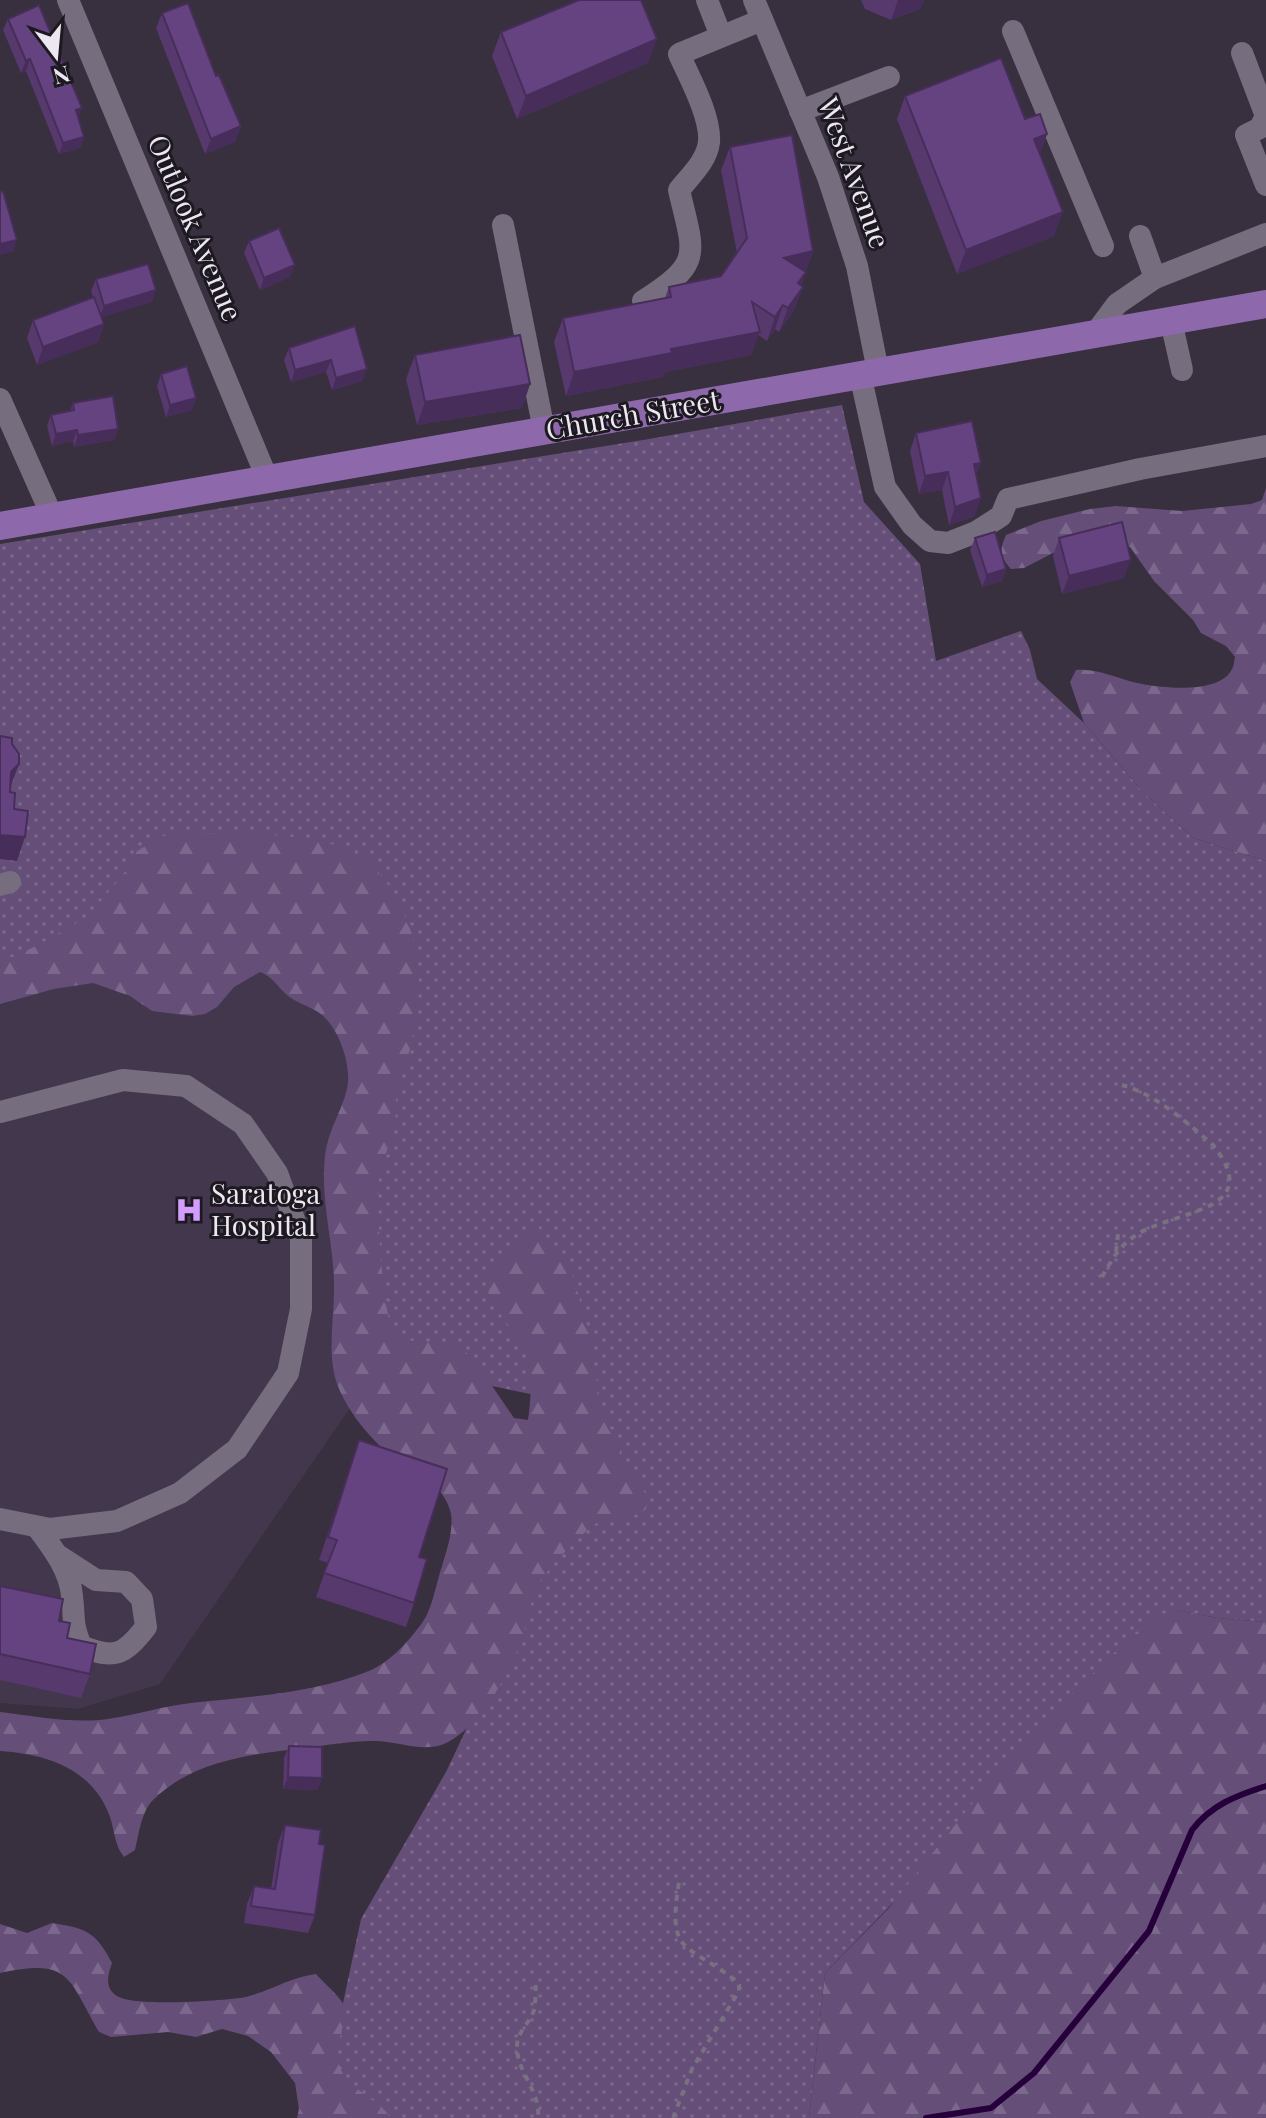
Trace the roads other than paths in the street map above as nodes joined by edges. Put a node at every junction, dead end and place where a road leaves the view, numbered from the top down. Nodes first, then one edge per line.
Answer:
1 (68, 0) edge
2 (707, 0) edge
3 (758, 10) edge
4 (1013, 31) dead end
5 (721, 36) junction
6 (1242, 53) dead end
7 (889, 77) dead end
8 (800, 111) junction
9 (1266, 185) edge
10 (503, 225) dead end
11 (1266, 234) edge
12 (1140, 236) dead end
13 (1103, 246) dead end
14 (1155, 278) junction
15 (643, 301) edge
16 (1266, 304) edge
17 (1171, 321) junction
18 (1094, 335) junction
19 (1182, 370) dead end
20 (869, 373) junction
21 (0, 399) edge
22 (544, 430) junction
23 (1266, 446) edge
24 (267, 478) junction
25 (52, 516) junction
26 (0, 526) edge
27 (0, 1112) edge
28 (0, 1519) edge
29 (37, 1527) junction
30 (59, 1556) junction

1 - 24 street, Outlook Avenue
2 - 5 street
3 - 5 street
3 - 8 street, West Avenue
4 - 13 street
5 - 15 street
6 - 9 street
7 - 8 street
8 - 20 street, West Avenue
10 - 22 street
11 - 14 street
12 - 14 street
14 - 18 street
16 - 17 main road, Church Street
17 - 18 main road, Church Street
17 - 19 street
18 - 20 main road, Church Street
20 - 22 main road, Church Street
20 - 23 street, West Avenue
21 - 25 street
22 - 24 main road, Church Street
24 - 25 main road, Church Street
25 - 26 main road, Church Street
27 - 29 street
28 - 29 street
29 - 30 street
30 - 30 street

